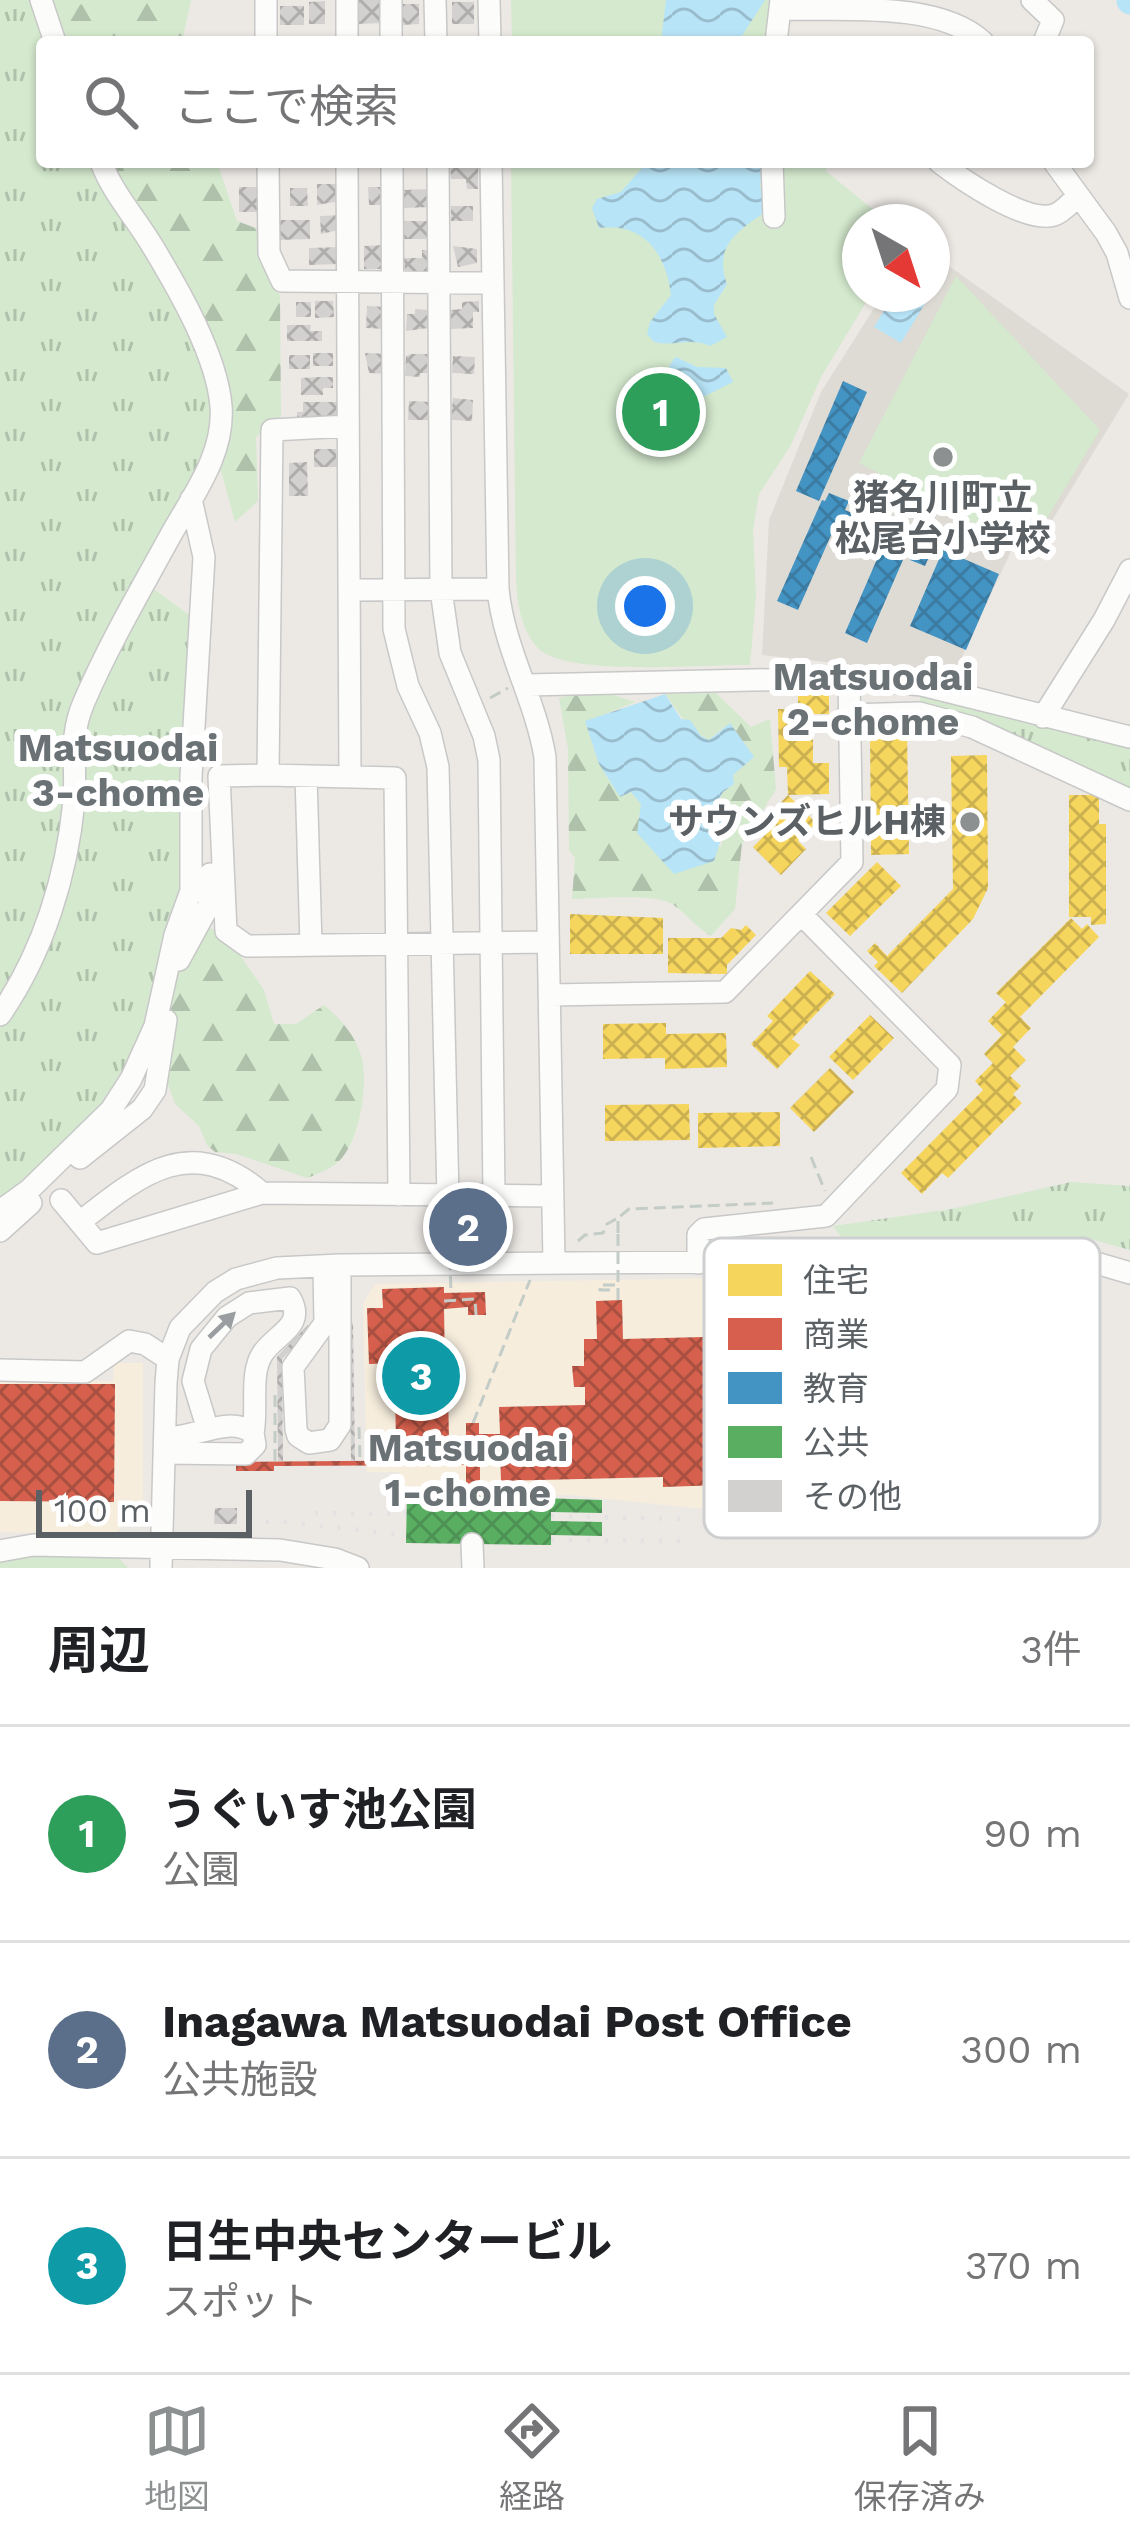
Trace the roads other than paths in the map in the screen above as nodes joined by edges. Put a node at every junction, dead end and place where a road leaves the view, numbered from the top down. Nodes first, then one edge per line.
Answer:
1 (41, 0) edge
2 (266, 0) edge
3 (346, 0) edge
4 (391, 0) edge
5 (435, 0) edge
6 (489, 0) edge
7 (1032, 0) edge
8 (780, 5) edge
9 (53, 36) edge
10 (266, 36) edge
11 (347, 36) edge
12 (391, 36) edge
13 (436, 36) edge
14 (490, 36) edge
15 (779, 36) edge
16 (976, 36) edge
17 (1046, 36) edge
18 (103, 168) edge
19 (268, 168) edge
20 (347, 168) edge
21 (392, 168) edge
22 (438, 168) edge
23 (491, 168) edge
24 (772, 168) edge
25 (948, 168) edge
26 (1058, 168) edge
27 (1077, 197) junction
28 (774, 218) dead end
29 (348, 282) junction
30 (392, 282) junction
31 (441, 283) junction
32 (492, 283) junction
33 (1130, 298) edge
34 (349, 426) junction
35 (191, 500) junction
36 (1130, 570) edge
37 (498, 589) junction
38 (350, 590) junction
39 (394, 590) junction
40 (441, 590) junction
41 (849, 678) junction
42 (527, 685) junction
43 (848, 716) junction
44 (1043, 717) junction
45 (1130, 737) edge
46 (268, 775) junction
47 (306, 776) junction
48 (350, 777) junction
49 (1130, 800) edge
50 (224, 875) junction
51 (801, 914) junction
52 (489, 942) junction
53 (548, 942) junction
54 (441, 943) junction
55 (397, 944) junction
56 (311, 945) junction
57 (549, 994) junction
58 (0, 1015) edge
59 (262, 1192) junction
60 (399, 1195) junction
61 (494, 1196) junction
62 (552, 1196) junction
63 (61, 1200) dead end
64 (448, 1201) junction
65 (0, 1211) edge
66 (80, 1222) junction
67 (0, 1231) edge
68 (554, 1262) junction
69 (698, 1263) junction
70 (704, 1263) edge
71 (1100, 1264) edge
72 (332, 1266) junction
73 (1130, 1273) edge
74 (168, 1359) junction
75 (0, 1370) edge
76 (208, 1430) junction
77 (253, 1433) junction
78 (166, 1446) junction
79 (472, 1544) dead end
80 (0, 1551) edge
81 (162, 1558) edge
82 (358, 1568) edge
83 (472, 1568) edge

1 - 9 street
2 - 10 street
3 - 11 street
4 - 12 street
5 - 13 street
6 - 14 street
7 - 17 street
8 - 15 street
8 - 16 street
18 - 35 street
19 - 29 street
20 - 29 street
21 - 30 street
22 - 31 street
23 - 32 street
24 - 28 street
25 - 27 street
26 - 27 street
27 - 33 street
29 - 30 street
29 - 34 street
30 - 31 street
30 - 39 street
31 - 32 street
31 - 40 street
32 - 37 street
34 - 38 street
34 - 46 street
35 - 58 street
35 - 65 street
36 - 44 street
37 - 40 street
37 - 42 street
38 - 39 street
38 - 48 street
39 - 40 street
39 - 54 street
40 - 52 street
41 - 42 street
41 - 43 street
41 - 44 street
42 - 53 street
43 - 49 street
43 - 51 street
44 - 45 street
46 - 47 street
46 - 50 street
47 - 48 street
47 - 56 street
48 - 55 street
50 - 56 street
50 - 67 street
51 - 57 street
51 - 69 street
52 - 53 street
52 - 54 street
52 - 61 street
53 - 57 street
54 - 55 street
54 - 64 street
55 - 56 street
55 - 60 street
57 - 62 street
59 - 60 street
59 - 66 street
59 - 66 street
60 - 64 street
61 - 62 street
61 - 64 street
62 - 68 street
63 - 66 street
68 - 69 street
68 - 72 street
69 - 70 street
71 - 73 street
72 - 72 street
72 - 74 street
74 - 75 street
74 - 78 street
76 - 77 street
76 -> 77 street
76 - 78 street
77 - 78 street
78 - 81 street
79 - 83 street
80 - 81 street
81 - 82 street

